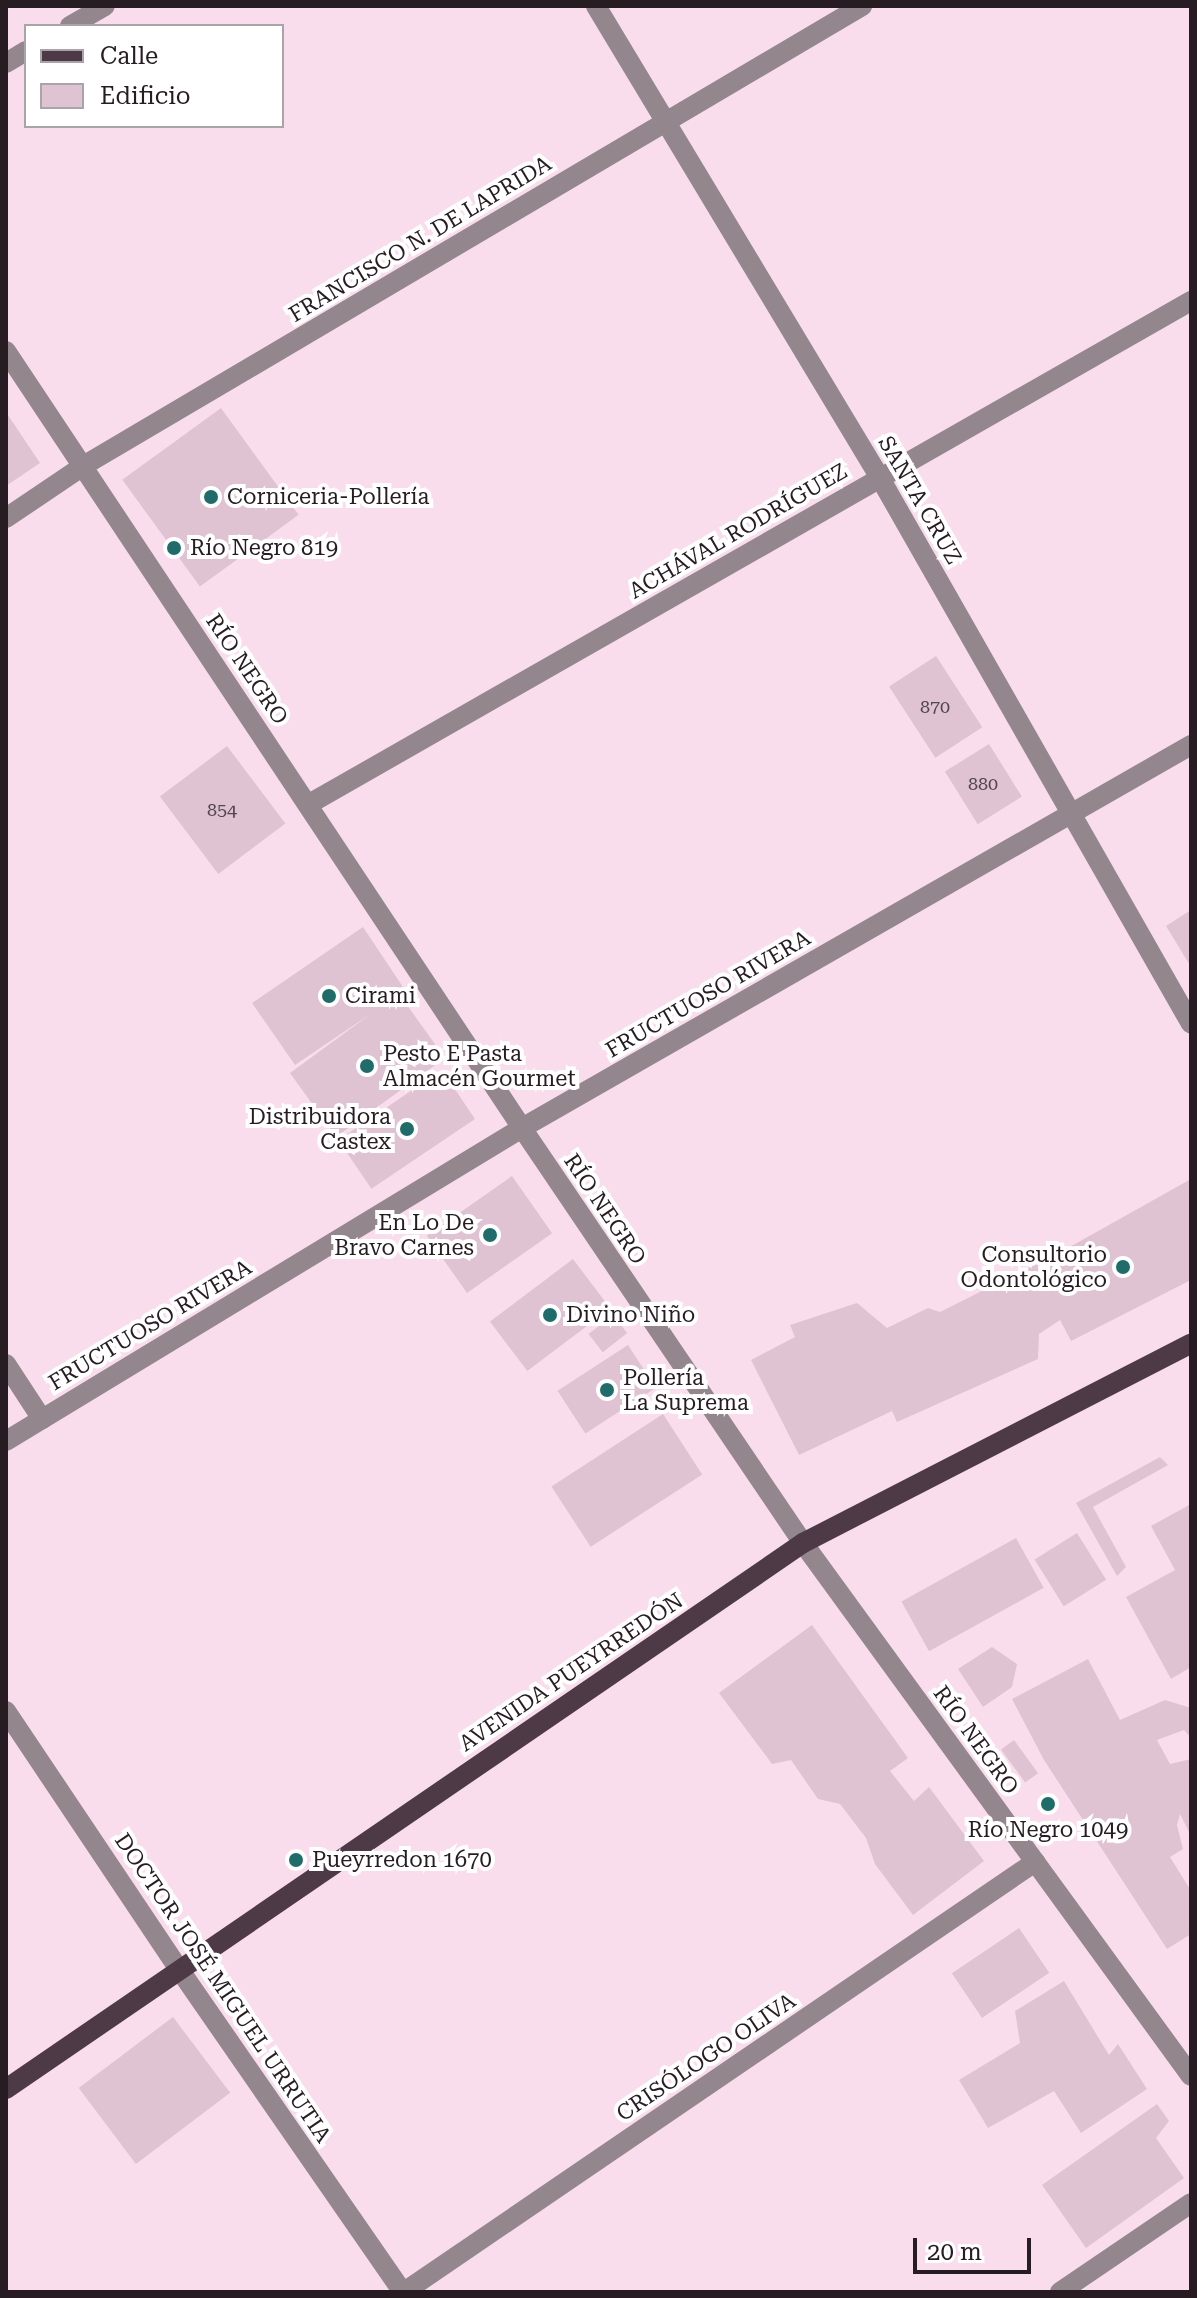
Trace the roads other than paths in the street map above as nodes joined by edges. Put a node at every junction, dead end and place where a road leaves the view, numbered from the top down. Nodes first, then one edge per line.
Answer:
1 (105, 6) edge
2 (596, 6) edge
3 (862, 6) edge
4 (74, 24) edge
5 (24, 52) edge
6 (6, 63) edge
7 (663, 122) junction
8 (1191, 301) edge
9 (6, 351) edge
10 (83, 466) junction
11 (880, 478) junction
12 (6, 518) edge
13 (1191, 745) edge
14 (309, 804) junction
15 (1073, 814) junction
16 (1191, 1024) edge
17 (522, 1128) junction
18 (1191, 1344) edge
19 (6, 1364) edge
20 (42, 1419) junction
21 (6, 1441) edge
22 (803, 1543) junction
23 (6, 1711) edge
24 (1035, 1862) junction
25 (179, 1969) junction
26 (1191, 2076) edge
27 (6, 2089) edge
28 (1191, 2203) edge
29 (404, 2292) edge
30 (1060, 2292) edge

1 - 4 street
2 - 7 street, SANTA CRUZ
3 - 7 street, FRANCISCO N. DE LAPRIDA
5 - 6 street
7 - 10 street, FRANCISCO N. DE LAPRIDA
7 - 11 street, SANTA CRUZ
8 - 11 street, ACHÁVAL RODRÍGUEZ
9 - 10 street, RÍO NEGRO
10 - 12 street, FRANCISCO N. DE LAPRIDA
10 - 14 street, RÍO NEGRO
11 - 14 street, ACHÁVAL RODRÍGUEZ
11 - 15 street, SANTA CRUZ
13 - 15 street, FRUCTUOSO RIVERA
14 - 17 street, RÍO NEGRO
15 - 16 street, SANTA CRUZ
15 - 17 street, FRUCTUOSO RIVERA
17 - 20 street, FRUCTUOSO RIVERA
17 - 22 street, RÍO NEGRO
18 - 22 main road, AVENIDA PUEYRREDÓN
19 - 20 street
20 - 21 street, FRUCTUOSO RIVERA
22 - 24 street, RÍO NEGRO
22 - 25 main road, AVENIDA PUEYRREDÓN
23 - 25 street, DOCTOR JOSÉ MIGUEL URRUTIA
24 - 26 street, RÍO NEGRO
24 - 29 street, CRISÓLOGO OLIVA
25 - 27 main road, AVENIDA PUEYRREDÓN
25 - 29 street, DOCTOR JOSÉ MIGUEL URRUTIA
28 - 30 street

